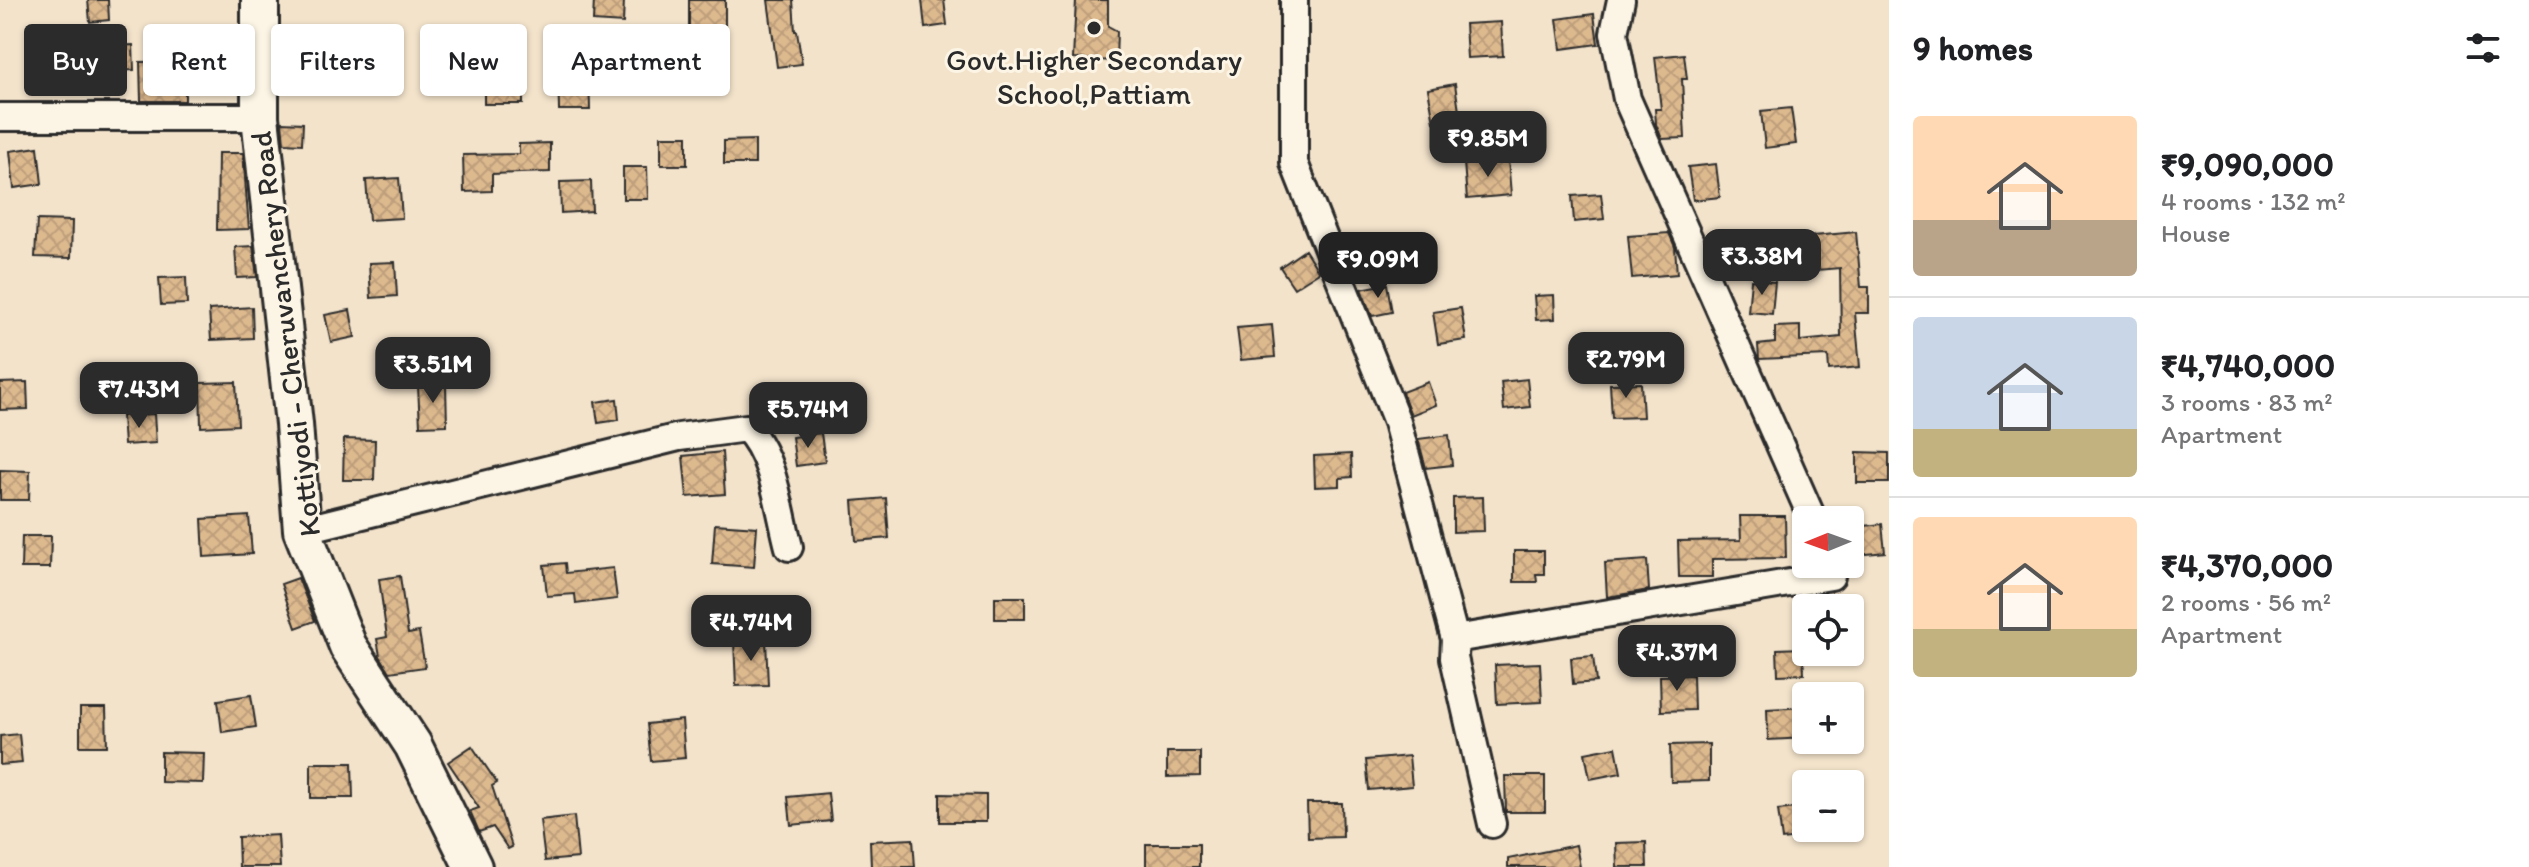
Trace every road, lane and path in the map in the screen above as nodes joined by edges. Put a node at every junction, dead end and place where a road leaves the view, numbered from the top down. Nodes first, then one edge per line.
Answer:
1 (260, 0) edge
2 (1294, 0) edge
3 (1621, 0) edge
4 (0, 117) edge
5 (260, 117) junction
6 (1807, 506) edge
7 (302, 530) junction
8 (789, 547) dead end
9 (1819, 578) edge
10 (1455, 639) junction
11 (1492, 824) dead end
12 (473, 867) edge

1 - 5 main road, Kottiyodi - Cheruvanchery Road
2 - 10 street
3 - 6 street
4 - 5 street
5 - 7 main road, Kottiyodi - Cheruvanchery Road
7 - 8 street
7 - 12 main road, Kottiyodi - Cheruvanchery Road
9 - 10 street
10 - 11 street

